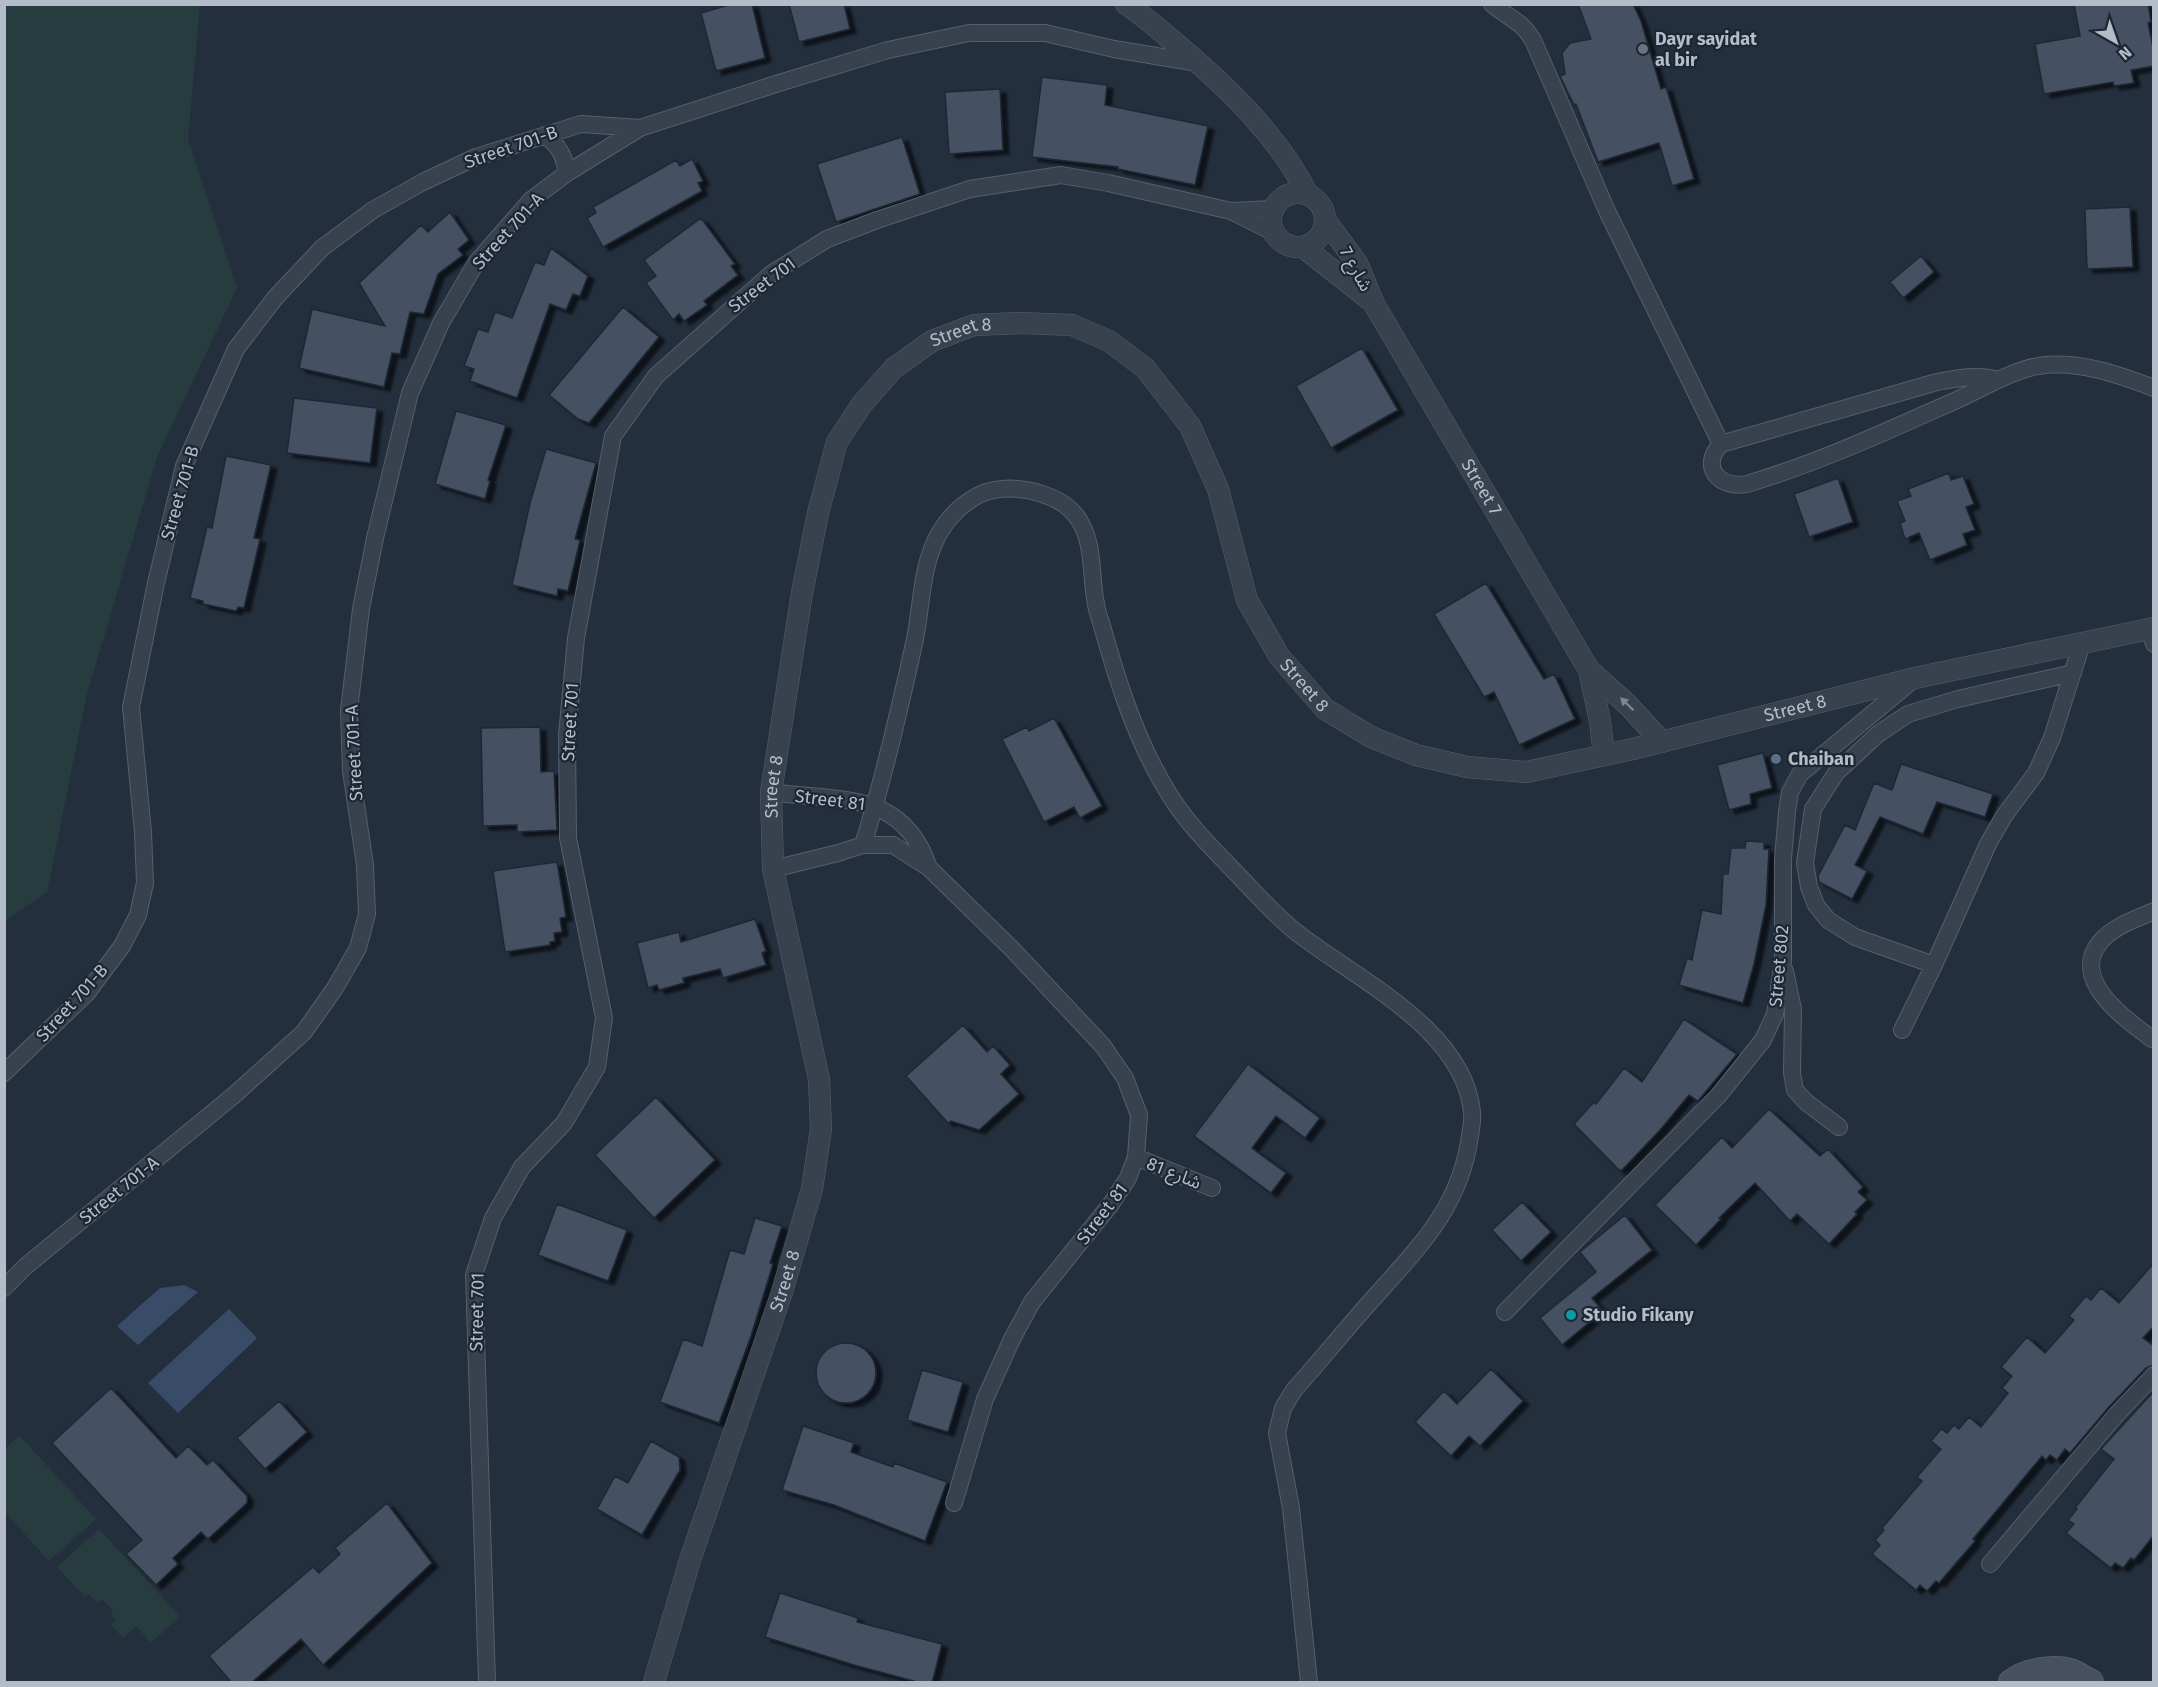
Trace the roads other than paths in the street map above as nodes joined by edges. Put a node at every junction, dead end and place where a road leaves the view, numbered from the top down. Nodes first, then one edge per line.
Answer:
1 (1126, 4) edge
2 (1492, 4) edge
3 (1198, 63) junction
4 (640, 128) junction
5 (545, 135) junction
6 (1281, 152) junction
7 (567, 173) junction
8 (1307, 193) junction
9 (1276, 204) junction
10 (1231, 211) junction
11 (1326, 221) junction
12 (1273, 232) junction
13 (1304, 247) junction
14 (1374, 304) junction
15 (1999, 380) junction
16 (2154, 388) edge
17 (1721, 444) junction
18 (2152, 634) edge
19 (2082, 643) junction
20 (1589, 670) junction
21 (2073, 673) junction
22 (1915, 678) junction
23 (1662, 742) junction
24 (1604, 755) junction
25 (771, 792) junction
26 (875, 806) junction
27 (863, 844) junction
28 (773, 868) junction
29 (929, 868) junction
30 (2154, 911) edge
31 (1783, 962) junction
32 (1934, 965) junction
33 (1902, 1030) dead end
34 (2152, 1039) edge
35 (4, 1073) edge
36 (1839, 1127) dead end
37 (1136, 1157) junction
38 (1212, 1188) dead end
39 (4, 1288) edge
40 (1505, 1312) dead end
41 (2154, 1375) edge
42 (954, 1503) dead end
43 (1990, 1564) dead end
44 (487, 1683) edge
45 (654, 1683) edge
46 (1309, 1683) edge
47 (2011, 1683) edge
48 (2091, 1683) edge

1 - 3 street
2 - 17 street
3 - 4 street
3 - 6 street
4 - 5 street, Street 701-B
4 - 7 street, Street 701-A
5 - 7 street
5 - 35 street, Street 701-B
6 - 8 street
6 - 9 street
7 - 39 street, Street 701-A
8 - 9 street
8 - 11 street
9 - 10 street, Street 701
9 - 12 street
10 - 12 street, Street 701
10 - 44 street, Street 701
11 - 13 street
11 - 14 street, شارع 7
12 - 13 street
13 - 14 street, شارع 7
14 - 20 street, Street 7
15 - 16 street
15 - 17 street
15 - 17 street
18 - 19 street, Street 8
19 - 21 street
19 - 22 street, Street 8
23 -> 20 street
20 - 24 street
21 - 32 street
21 - 32 street
22 - 23 street, Street 8
22 - 31 street, Street 802
23 - 24 street, Street 8
24 - 25 street, Street 8
25 - 26 street, Street 81
25 - 28 street, Street 8
26 - 27 street
26 - 29 street, Street 81
26 - 46 street
27 - 28 street, Street 81
27 - 29 street, Street 81
28 - 45 street, Street 8
29 - 37 street, Street 81
30 - 34 street
31 - 36 street
31 - 40 street, Street 802
32 - 33 street
37 - 38 street, شارع 81
37 - 42 street, Street 81
41 - 43 street
47 - 48 main road

